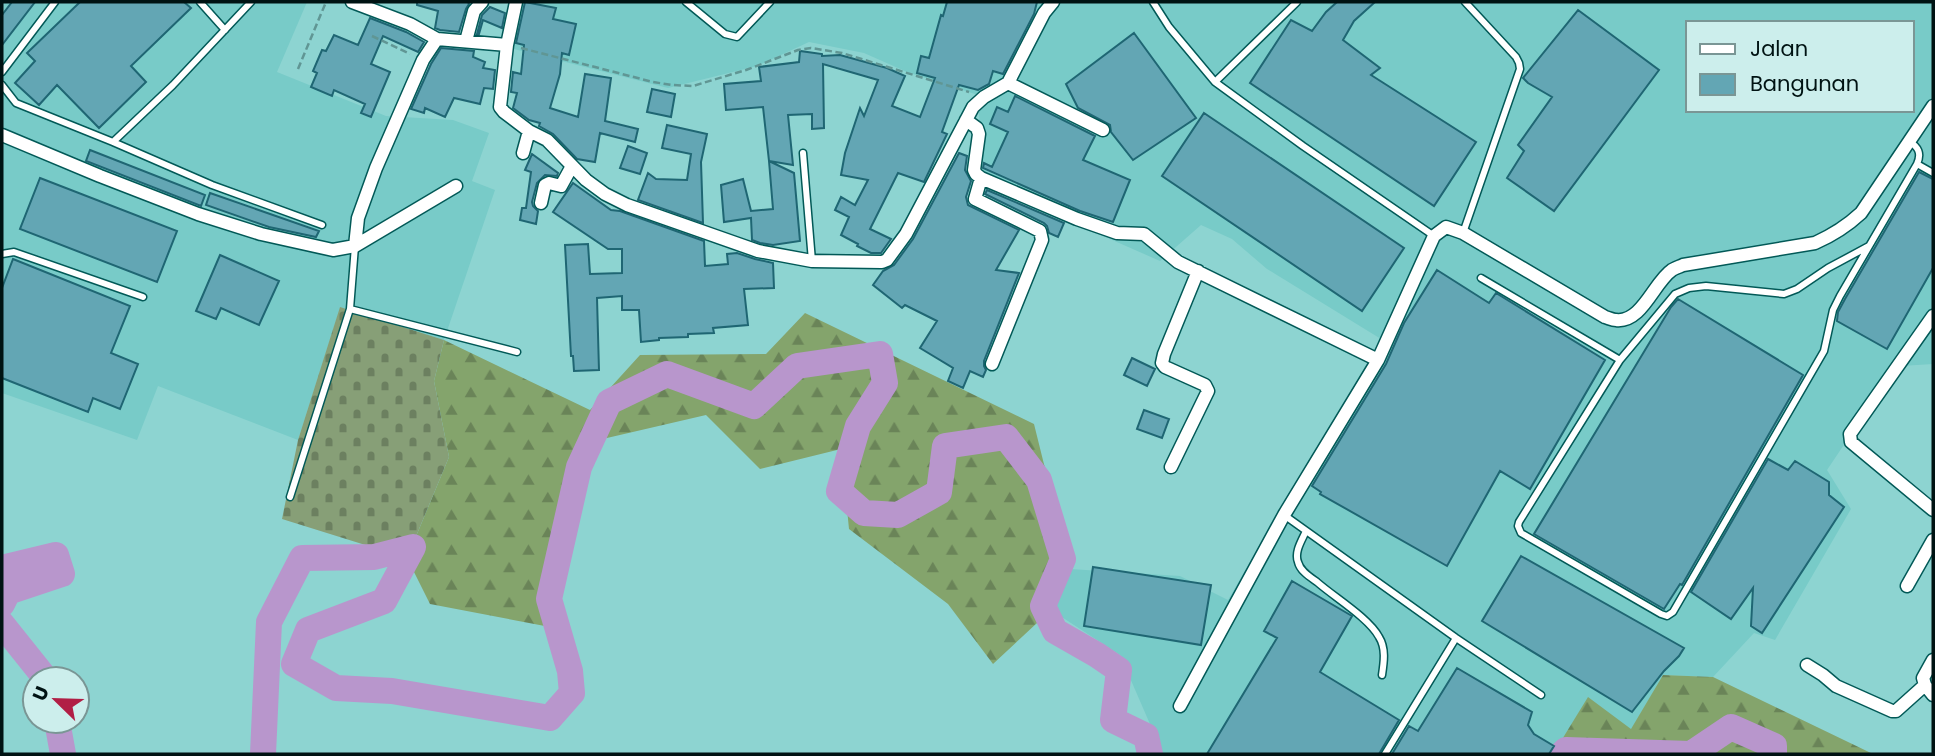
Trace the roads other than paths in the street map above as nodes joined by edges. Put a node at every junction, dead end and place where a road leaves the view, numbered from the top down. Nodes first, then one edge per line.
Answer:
1 (55, 2) edge
2 (200, 2) edge
3 (251, 2) edge
4 (352, 2) edge
5 (482, 2) edge
6 (516, 2) edge
7 (686, 2) edge
8 (770, 2) edge
9 (1053, 2) edge
10 (1153, 2) edge
11 (1297, 2) edge
12 (1465, 2) edge
13 (385, 8) edge
14 (225, 30) junction
15 (437, 39) junction
16 (466, 41) junction
17 (507, 45) junction
18 (2, 72) edge
19 (1215, 82) junction
20 (1008, 83) junction
21 (2, 85) edge
22 (1933, 106) edge
23 (966, 120) junction
24 (1103, 130) dead end
25 (529, 131) junction
26 (2, 135) edge
27 (1909, 141) junction
28 (113, 142) junction
29 (523, 153) dead end
30 (803, 153) dead end
31 (1917, 164) junction
32 (572, 166) junction
33 (1933, 173) edge
34 (981, 178) junction
35 (456, 186) dead end
36 (541, 203) dead end
37 (321, 225) dead end
38 (1463, 233) junction
39 (1434, 236) junction
40 (355, 246) junction
41 (1869, 246) junction
42 (2, 254) edge
43 (812, 261) junction
44 (1198, 271) junction
45 (1481, 278) dead end
46 (143, 297) dead end
47 (350, 309) junction
48 (1933, 316) edge
49 (517, 352) dead end
50 (1378, 360) junction
51 (1620, 360) junction
52 (992, 364) dead end
53 (1171, 467) dead end
54 (290, 497) dead end
55 (1933, 510) edge
56 (1284, 515) junction
57 (1306, 531) junction
58 (1933, 540) edge
59 (1907, 586) dead end
60 (1456, 638) junction
61 (1933, 660) edge
62 (1807, 665) dead end
63 (1382, 674) dead end
64 (1929, 690) edge
65 (1541, 695) dead end
66 (1180, 706) dead end
67 (1385, 754) edge

1 - 18 lane
2 - 14 lane
3 - 14 lane
4 - 13 street
5 - 16 street
6 - 17 street
7 - 8 lane
9 - 20 street
10 - 19 lane
11 - 19 lane
12 - 38 lane
13 - 15 street
14 - 28 lane
15 - 16 street
15 - 40 street
16 - 17 street
17 - 25 street
19 - 39 lane
20 - 23 street
20 - 24 street
21 - 28 lane
22 - 27 street
23 - 34 street
23 - 43 street
25 - 29 street
25 - 32 street
26 - 40 street
27 - 31 lane
27 - 38 street
28 - 37 lane
30 - 43 lane
31 - 33 lane
31 - 41 lane
32 - 36 street
32 - 43 street
34 - 44 street
34 - 52 street
35 - 40 street
38 - 39 street
39 - 50 street
40 - 47 lane
41 - 51 lane
41 - 51 lane
42 - 46 lane
44 - 50 street
44 - 53 street
45 - 51 lane
47 - 49 lane
47 - 54 lane
48 - 55 street
50 - 56 street
56 - 57 lane
56 - 66 street
57 - 60 lane
57 - 63 lane
58 - 59 street
60 - 65 lane
60 - 67 lane
61 - 64 street
62 - 64 street

